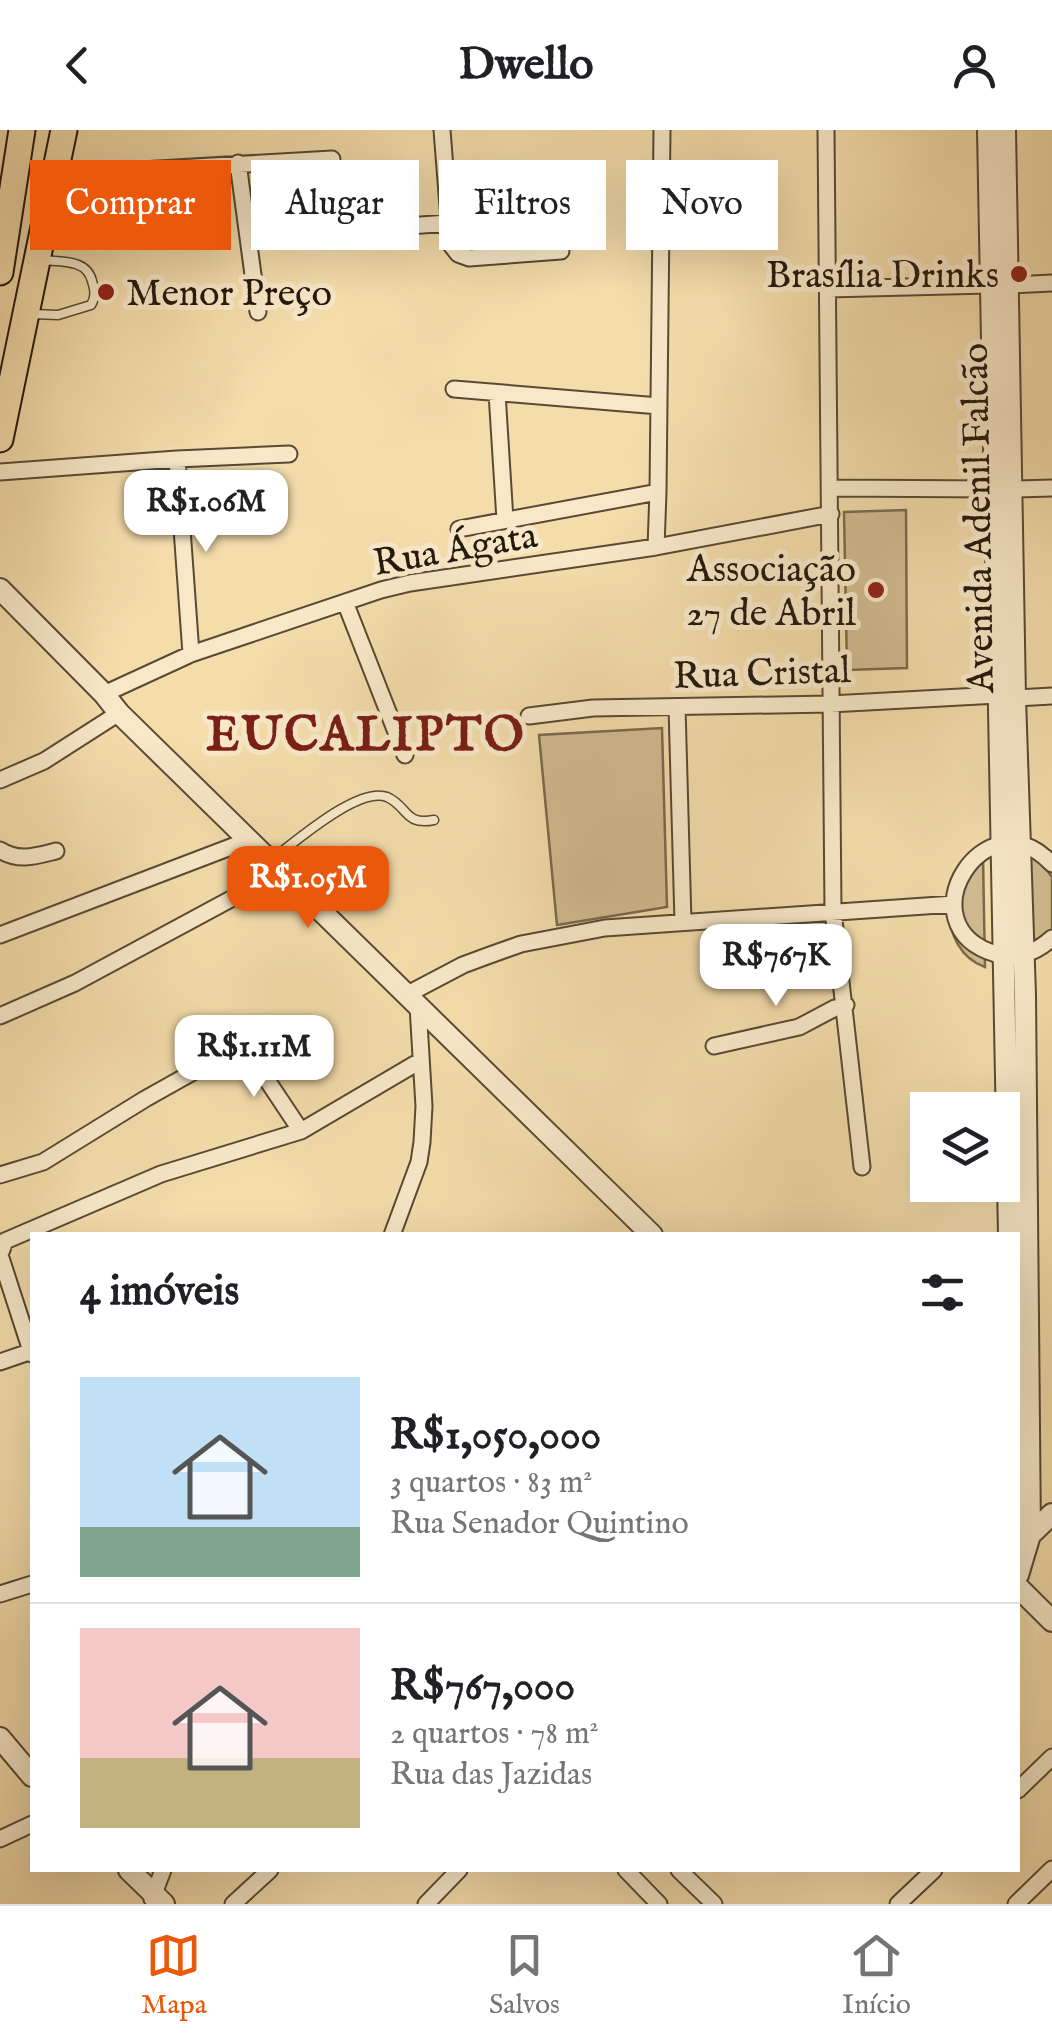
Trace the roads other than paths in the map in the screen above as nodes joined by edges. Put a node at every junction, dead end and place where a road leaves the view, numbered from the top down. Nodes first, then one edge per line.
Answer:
1 (22, 130) edge
2 (64, 130) edge
3 (442, 130) edge
4 (662, 130) edge
5 (826, 130) edge
6 (988, 130) edge
7 (1005, 130) edge
8 (332, 158) dead end
9 (59, 160) edge
10 (444, 160) edge
11 (231, 163) edge
12 (238, 163) junction
13 (0, 174) edge
14 (1, 206) edge
15 (439, 223) edge
16 (249, 238) junction
17 (40, 250) edge
18 (456, 250) edge
19 (562, 251) dead end
20 (38, 259) junction
21 (2, 262) edge
22 (1052, 284) edge
23 (999, 285) junction
24 (828, 289) junction
25 (258, 312) dead end
26 (27, 314) junction
27 (9, 355) edge
28 (454, 389) dead end
29 (497, 393) junction
30 (659, 406) junction
31 (0, 439) edge
32 (289, 454) dead end
33 (177, 459) junction
34 (0, 472) edge
35 (830, 488) junction
36 (1052, 488) edge
37 (1004, 489) junction
38 (658, 492) junction
39 (831, 514) junction
40 (505, 520) junction
41 (459, 529) dead end
42 (656, 547) junction
43 (0, 590) edge
44 (344, 602) junction
45 (190, 654) junction
46 (104, 694) junction
47 (1052, 696) edge
48 (1006, 697) junction
49 (830, 704) junction
50 (677, 707) junction
51 (119, 713) junction
52 (529, 716) dead end
53 (404, 755) dead end
54 (0, 780) edge
55 (434, 820) dead end
56 (248, 840) junction
57 (1010, 845) junction
58 (0, 850) edge
59 (56, 852) dead end
60 (1052, 864) edge
61 (277, 866) junction
62 (954, 904) junction
63 (834, 911) junction
64 (683, 922) junction
65 (0, 935) edge
66 (1052, 938) edge
67 (1013, 955) junction
68 (412, 1000) junction
69 (846, 1005) junction
70 (0, 1016) edge
71 (714, 1046) dead end
72 (420, 1062) junction
73 (1017, 1090) junction
74 (302, 1131) junction
75 (862, 1166) dead end
76 (0, 1176) edge
77 (393, 1232) edge
78 (649, 1232) edge
79 (1009, 1232) edge
80 (0, 1255) edge
81 (30, 1346) edge
82 (30, 1353) edge
83 (0, 1362) edge
84 (1023, 1362) edge
85 (1029, 1483) junction
86 (1052, 1497) edge
87 (1052, 1514) edge
88 (1024, 1538) edge
89 (30, 1585) edge
90 (1020, 1590) edge
91 (0, 1594) edge
92 (1052, 1620) edge
93 (0, 1738) edge
94 (1052, 1756) edge
95 (30, 1774) edge
96 (1020, 1788) edge
97 (30, 1825) edge
98 (0, 1839) edge
99 (1052, 1869) edge
100 (131, 1872) edge
101 (162, 1872) edge
102 (268, 1872) edge
103 (458, 1872) edge
104 (628, 1872) edge
105 (682, 1872) edge
106 (932, 1872) edge
107 (156, 1900) edge
108 (233, 1904) edge
109 (426, 1904) edge
110 (660, 1904) edge
111 (714, 1904) edge
112 (898, 1904) edge
113 (1016, 1904) edge

1 - 21 main road
2 - 9 main road
3 - 10 street
4 - 30 street
5 - 24 street
6 - 23 street, Avenida Adenil Falcão
7 - 23 street, Avenida Adenil Falcão
8 - 12 street
11 - 12 street
12 - 16 street
13 - 14 main road
14 - 21 main road
15 - 16 street
16 - 25 street
17 - 20 main road
18 - 19 street
20 - 26 main road
20 - 26 lane
22 - 23 street
23 - 24 street
23 - 37 street, Avenida Adenil Falcão
24 - 35 street
26 - 27 main road
27 - 31 main road
28 - 29 street
29 - 30 street
29 - 40 street
30 - 38 street
32 - 33 street
33 - 34 street
33 - 45 street
35 - 37 street
35 - 39 street
36 - 37 street
37 - 48 street, Avenida Adenil Falcão
38 - 40 street
38 - 42 street
39 - 42 street, Rua Ágata
39 - 49 street
40 - 41 street
42 - 44 street, Rua Ágata
43 - 46 street
44 - 45 street, Rua Ágata
44 - 53 street
45 - 46 street, Rua Ágata
46 - 51 street
47 - 48 street, Rua Cristal
48 - 49 street, Rua Cristal
48 - 57 street, Avenida Adenil Falcão
49 - 50 street, Rua Cristal
49 - 63 street
50 - 52 street, Rua Cristal
50 - 64 street
51 - 54 street
51 - 56 street
55 - 61 lane
56 - 61 street
56 - 65 street
57 - 60 street
57 - 62 street
57 - 67 street, Avenida Adenil Falcão
58 - 59 street
61 - 68 street
61 - 70 street
62 - 63 street
62 - 67 street
63 - 64 street
63 - 69 street
64 - 68 street
66 - 67 street
67 - 73 street, Avenida Adenil Falcão
68 - 72 street
68 - 78 street
69 - 71 street
69 - 75 street
72 - 74 street
72 - 77 street
73 - 79 street, Avenida Adenil Falcão
73 - 84 street, Avenida Adenil Falcão
74 - 76 street
74 - 80 street
80 - 81 street
82 - 83 street
84 - 85 street, Avenida Adenil Falcão
85 - 86 street
85 - 88 street, Avenida Adenil Falcão
87 - 88 street
89 - 91 street
90 - 92 street
93 - 95 street
94 - 96 street
97 - 98 street
99 - 113 street
100 - 107 street
101 - 107 street
102 - 108 street
103 - 109 street
104 - 110 street
105 - 111 street
106 - 112 street

